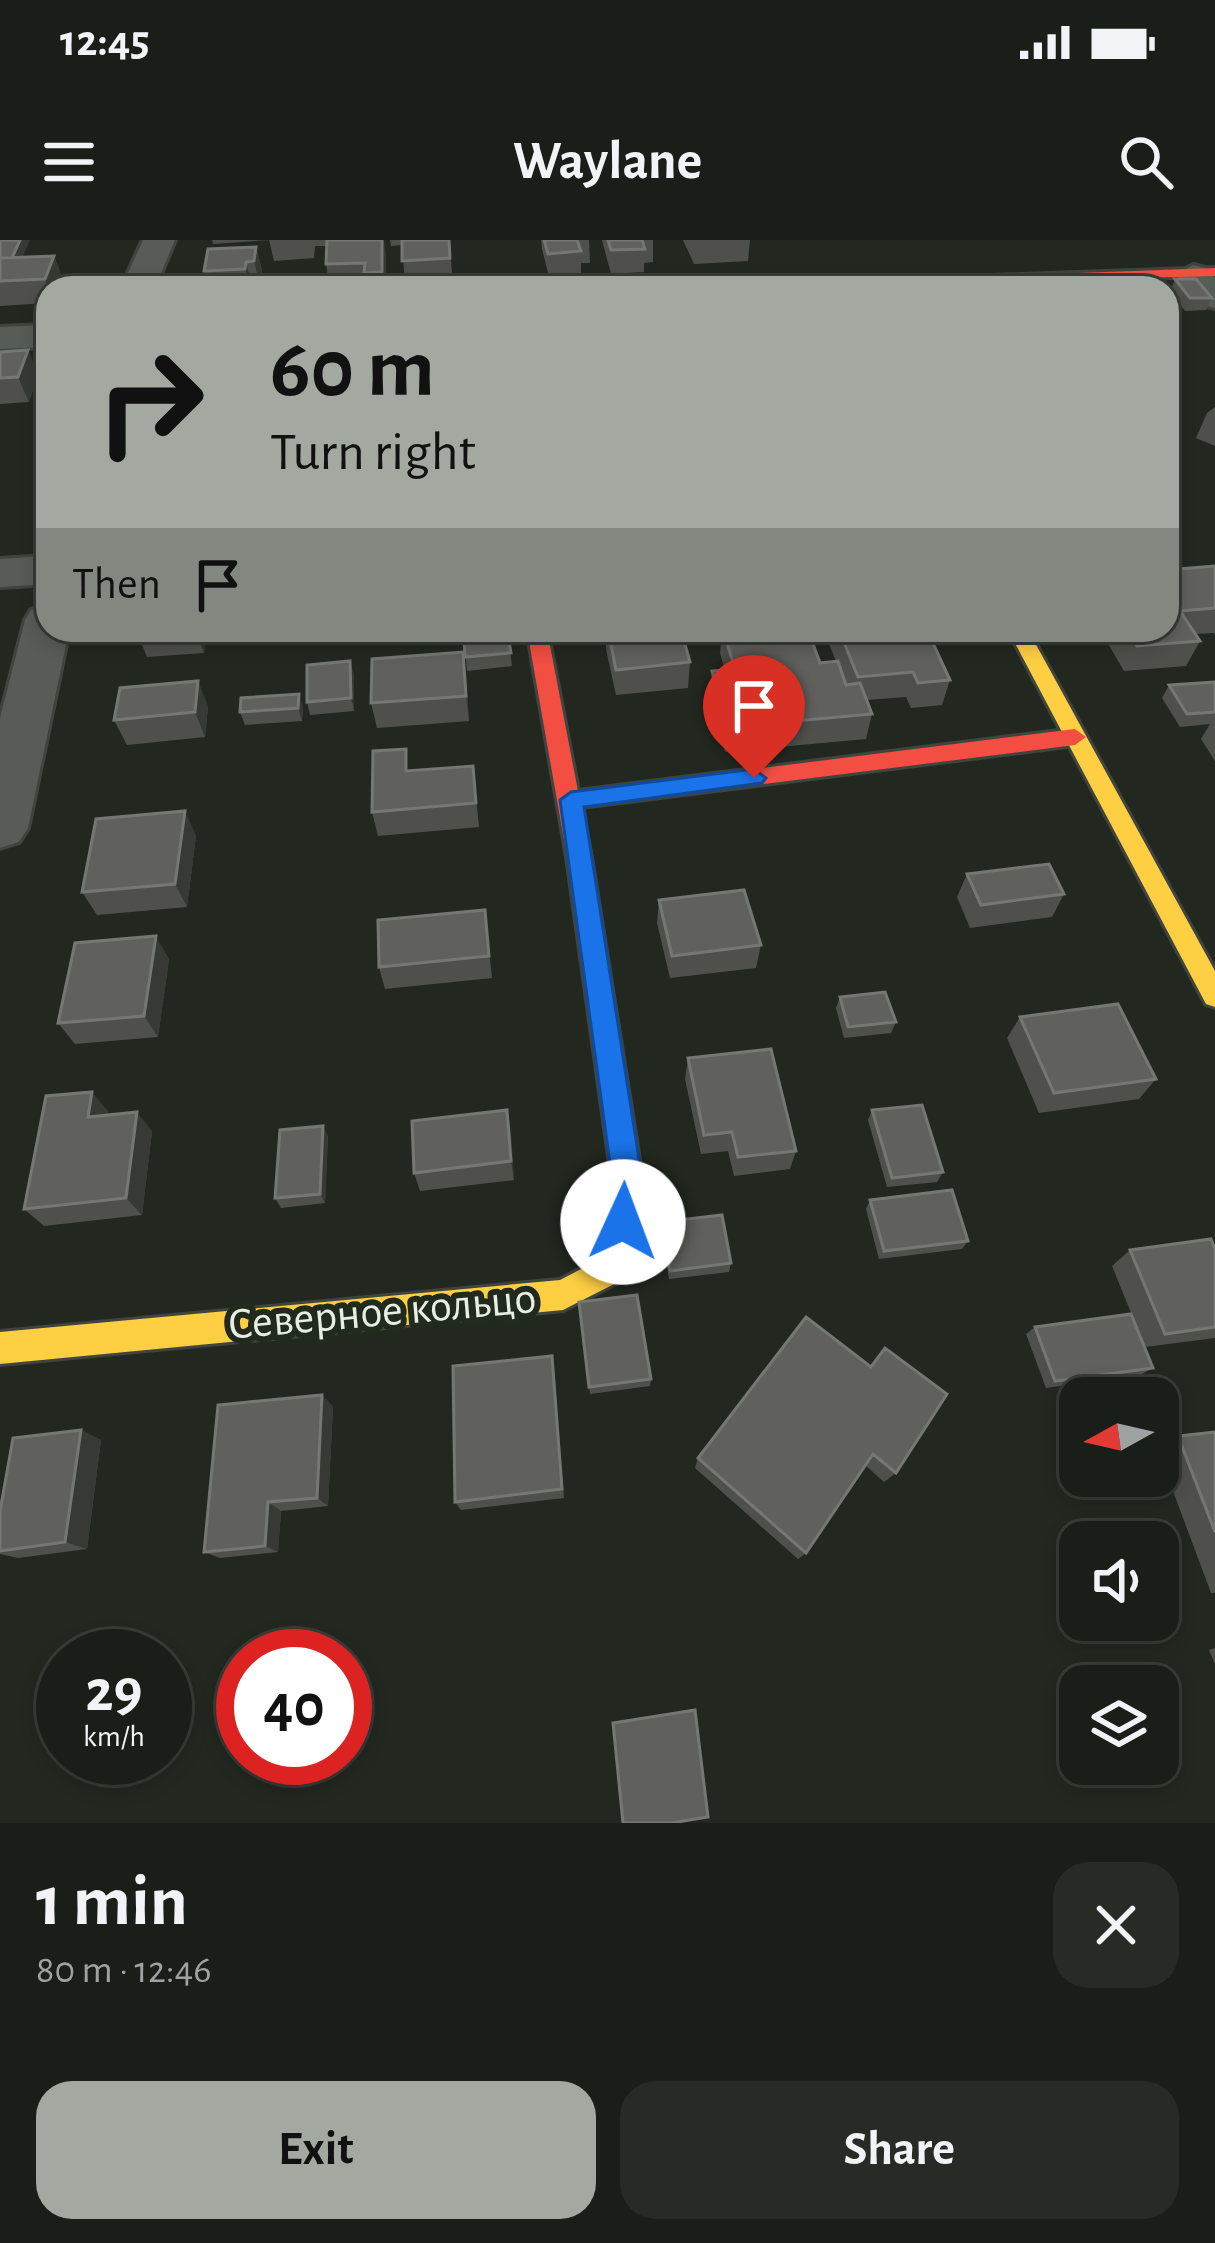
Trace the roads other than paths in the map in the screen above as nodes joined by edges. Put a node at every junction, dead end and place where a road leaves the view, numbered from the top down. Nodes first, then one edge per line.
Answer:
1 (159, 240) edge
2 (818, 254) dead end
3 (143, 276) edge
4 (830, 276) edge
5 (36, 336) edge
6 (0, 338) edge
7 (36, 571) edge
8 (0, 573) edge
9 (43, 642) edge
10 (539, 642) edge
11 (1024, 642) edge
12 (1075, 737) junction
13 (571, 800) junction
14 (0, 828) edge
15 (1215, 996) edge
16 (0, 1348) edge

1 - 3 street
2 - 4 street
5 - 6 street
7 - 8 street
9 - 14 street
10 - 13 street, Северное кольцо
11 - 12 street
12 - 13 street
12 - 15 street
13 - 16 street, Северное кольцо

